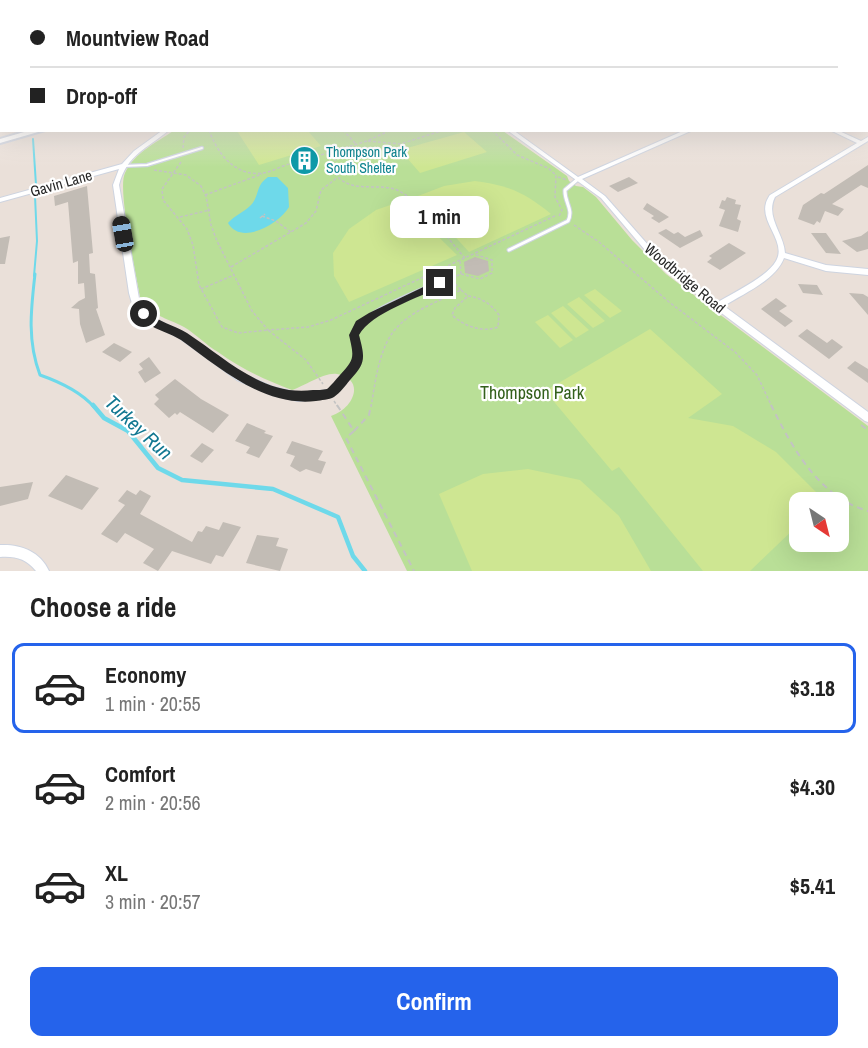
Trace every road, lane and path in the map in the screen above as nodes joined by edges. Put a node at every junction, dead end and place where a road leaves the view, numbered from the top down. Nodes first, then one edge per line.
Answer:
1 (34, 132) edge
2 (164, 132) edge
3 (188, 132) edge
4 (210, 132) edge
5 (345, 132) edge
6 (387, 132) edge
7 (438, 132) edge
8 (494, 132) edge
9 (512, 132) edge
10 (686, 132) edge
11 (836, 132) edge
12 (868, 139) edge
13 (0, 141) edge
14 (367, 141) junction
15 (861, 143) junction
16 (356, 144) junction
17 (202, 148) dead end
18 (335, 152) junction
19 (180, 156) junction
20 (314, 157) junction
21 (295, 163) junction
22 (122, 166) junction
23 (149, 170) dead end
24 (269, 172) junction
25 (173, 173) junction
26 (338, 178) junction
27 (578, 179) junction
28 (205, 195) junction
29 (0, 200) edge
30 (210, 210) junction
31 (558, 215) junction
32 (262, 216) dead end
33 (179, 217) junction
34 (568, 221) junction
35 (292, 233) junction
36 (509, 250) dead end
37 (474, 254) junction
38 (782, 255) junction
39 (465, 258) junction
40 (460, 260) junction
41 (231, 267) junction
42 (442, 269) junction
43 (868, 272) edge
44 (235, 274) junction
45 (461, 274) junction
46 (451, 279) junction
47 (440, 283) dead end
48 (201, 289) junction
49 (461, 290) junction
50 (468, 296) junction
51 (718, 306) junction
52 (268, 330) junction
53 (329, 394) junction
54 (868, 418) edge
55 (354, 431) junction
56 (868, 511) edge
57 (0, 551) edge
58 (43, 571) edge
59 (414, 571) edge

1 - 13 main road
2 - 22 street
3 - 19 path
4 - 24 path
5 - 16 path
6 - 14 path
7 - 14 path
8 - 31 path
9 - 27 street, Woodbridge Road
10 - 27 street
11 - 15 street
12 - 15 street
14 - 16 path
15 - 38 street
16 - 18 path
17 - 19 lane
18 - 20 path
18 - 26 path
19 - 22 lane
19 - 25 path
20 - 21 path
20 - 21 path
21 - 24 path
22 - 29 street, Gavin Lane
22 - 53 street
23 - 25 path
24 - 28 path
25 - 28 path
25 - 33 path
26 - 35 path
26 - 39 path
27 - 34 lane
27 - 51 street, Woodbridge Road
28 - 30 path
30 - 33 path
30 - 41 path
31 - 34 path
31 - 37 path
32 - 35 path
33 - 48 path
34 - 36 lane
34 - 56 path
35 - 41 path
37 - 39 path
37 - 45 path
38 - 43 street
38 - 51 street
39 - 40 path
40 - 42 path
40 - 45 path
41 - 44 path
42 - 46 path
42 - 52 path
44 - 48 path
44 - 52 path
45 - 46 path
46 - 49 path
47 - 53 lane
48 - 52 path
49 - 50 path
49 - 55 path
50 - 50 path
51 - 54 street, Woodbridge Road
52 - 53 path
53 - 55 path
55 - 59 path
57 - 58 street

